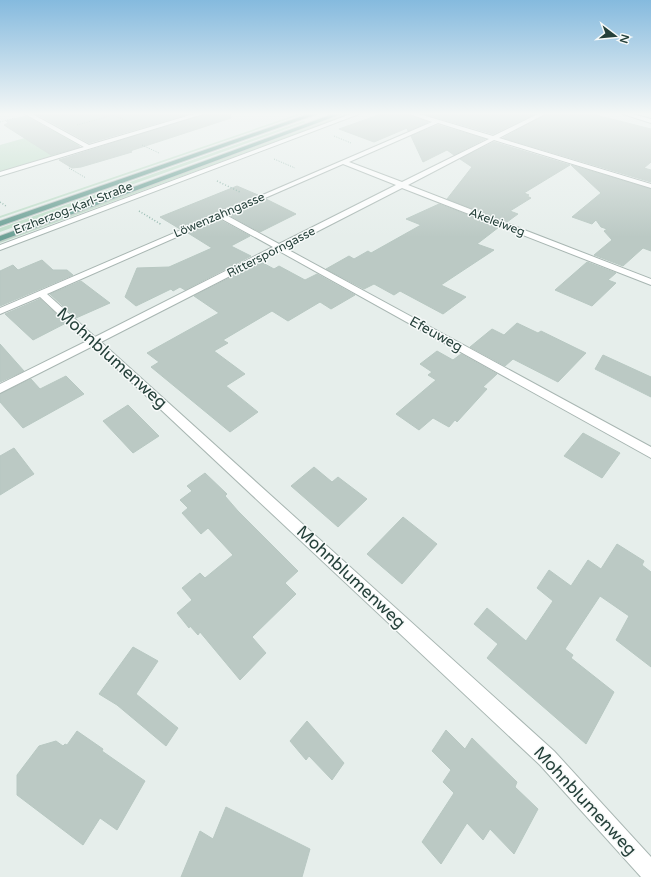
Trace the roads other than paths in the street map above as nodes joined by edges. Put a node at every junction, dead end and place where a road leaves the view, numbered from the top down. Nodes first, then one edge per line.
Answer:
1 (62, 155) edge
2 (197, 155) edge
3 (227, 155) edge
4 (247, 155) edge
5 (359, 155) edge
6 (462, 155) edge
7 (549, 155) edge
8 (343, 162) junction
9 (0, 174) edge
10 (404, 185) junction
11 (651, 186) edge
12 (220, 215) junction
13 (0, 224) edge
14 (0, 239) edge
15 (280, 247) junction
16 (0, 248) edge
17 (651, 282) edge
18 (41, 293) junction
19 (0, 310) edge
20 (95, 342) junction
21 (0, 389) edge
22 (651, 453) edge
23 (651, 872) edge

1 - 9 street
2 - 13 main road, Erzherzog-Karl-Straße
3 - 14 main road, Erzherzog-Karl-Straße
4 - 16 street, Erzherzog-Karl-Straße
5 - 8 street, Löwenzahngasse
6 - 10 street, Rittersporngasse
7 - 11 street
8 - 10 street, Akeleiweg
8 - 12 street, Löwenzahngasse
10 - 15 street, Rittersporngasse
10 - 17 street, Akeleiweg
12 - 15 street, Efeuweg
12 - 18 street, Löwenzahngasse
15 - 20 street, Rittersporngasse
15 - 22 street, Efeuweg
18 - 19 street, Löwenzahngasse
18 - 20 street, Mohnblumenweg
20 - 21 street, Rittersporngasse
20 - 23 street, Mohnblumenweg

